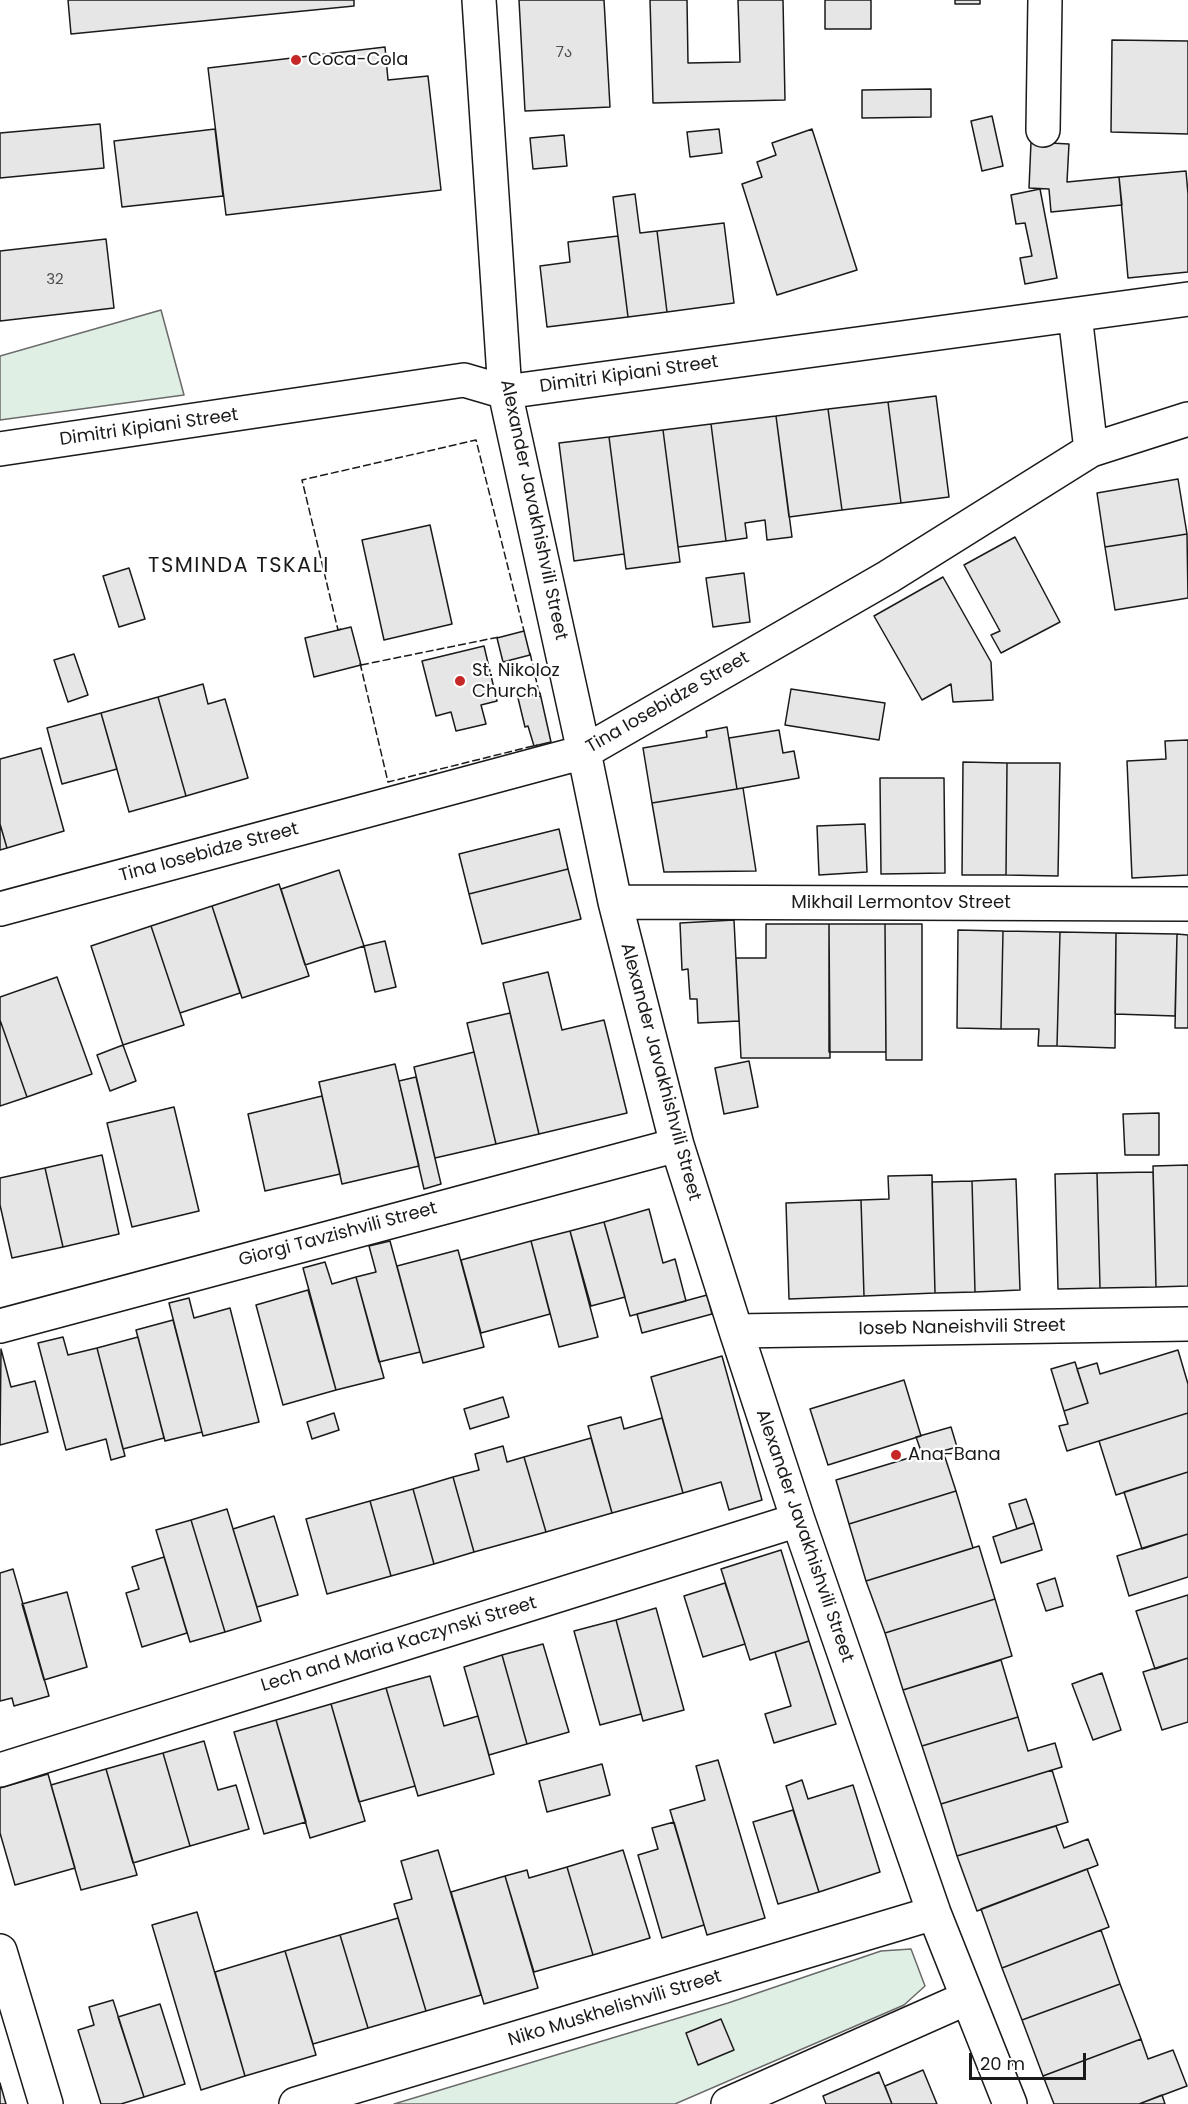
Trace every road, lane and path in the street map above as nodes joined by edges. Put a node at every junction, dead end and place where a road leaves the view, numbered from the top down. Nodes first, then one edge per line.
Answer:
1 (479, 0) edge
2 (1045, 0) edge
3 (1043, 130) dead end
4 (1188, 299) edge
5 (1075, 315) junction
6 (505, 392) junction
7 (1188, 419) edge
8 (0, 449) edge
9 (1091, 450) junction
10 (584, 752) junction
11 (615, 902) junction
12 (1188, 904) edge
13 (0, 909) edge
14 (677, 1145) junction
15 (1188, 1324) edge
16 (0, 1326) edge
17 (736, 1332) junction
18 (798, 1520) junction
19 (0, 1770) edge
20 (934, 1913) junction
21 (0, 1951) edge
22 (967, 1998) junction
23 (46, 2104) edge
24 (296, 2104) edge
25 (728, 2104) edge
26 (1010, 2104) edge

1 - 6 street, Alexander Javakhishvili Street
2 - 3 street
4 - 5 street, Dimitri Kipiani Street
5 - 6 street, Dimitri Kipiani Street
5 - 9 street
6 - 8 street, Dimitri Kipiani Street
6 - 10 street, Alexander Javakhishvili Street
7 - 9 street, Tina Iosebidze Street
9 - 10 street, Tina Iosebidze Street
10 - 11 street, Alexander Javakhishvili Street
10 - 13 street, Tina Iosebidze Street
11 - 12 street, Mikhail Lermontov Street
11 - 14 street, Alexander Javakhishvili Street
14 - 16 street, Giorgi Tavzishvili Street
14 - 17 street, Alexander Javakhishvili Street
15 - 17 street, Ioseb Naneishvili Street
17 - 18 street, Alexander Javakhishvili Street
18 - 19 street, Lech and Maria Kaczynski Street
18 - 20 street, Alexander Javakhishvili Street
20 - 22 street, Alexander Javakhishvili Street
20 - 24 street, Niko Muskhelishvili Street
21 - 23 street
22 - 25 street
22 - 26 street, Alexander Javakhishvili Street

